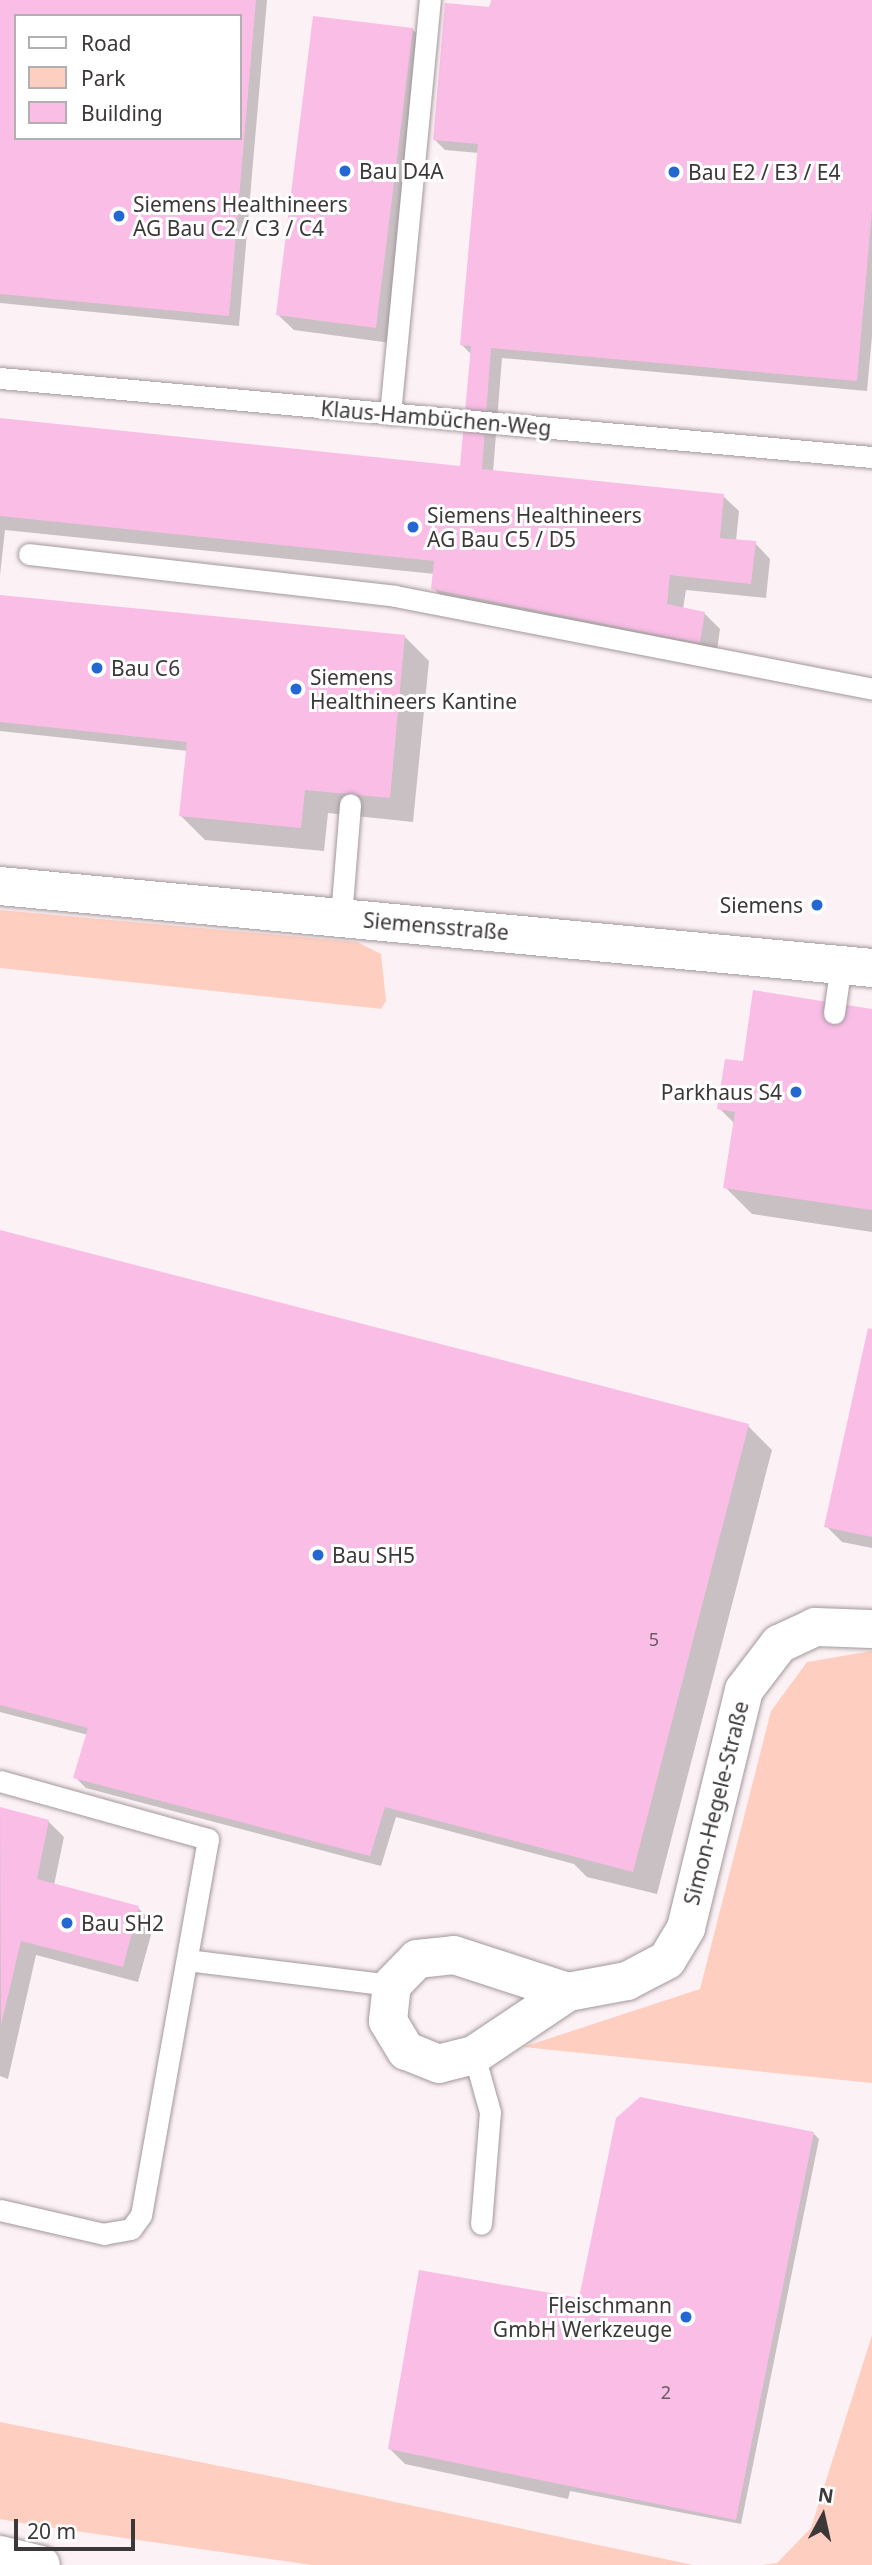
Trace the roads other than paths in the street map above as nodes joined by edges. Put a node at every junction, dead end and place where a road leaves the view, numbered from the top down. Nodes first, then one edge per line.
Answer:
1 (430, 0) edge
2 (0, 378) edge
3 (390, 414) junction
4 (872, 457) edge
5 (29, 554) dead end
6 (872, 689) edge
7 (350, 804) dead end
8 (0, 886) edge
9 (341, 917) junction
10 (864, 966) edge
11 (834, 1013) dead end
12 (872, 1629) edge
13 (0, 1781) edge
14 (187, 1960) junction
15 (391, 1985) junction
16 (568, 1992) junction
17 (474, 2055) junction
18 (0, 2210) edge
19 (481, 2224) dead end

1 - 3 lane
2 - 3 lane, Klaus-Hambüchen-Weg
3 - 4 lane, Klaus-Hambüchen-Weg
5 - 6 lane
7 - 9 lane
8 - 9 street, Siemensstraße
9 - 10 street, Siemensstraße
10 - 11 lane
12 - 16 street, Simon-Hegele-Straße
13 - 14 lane
14 - 15 lane
14 - 18 lane
15 - 16 street, Simon-Hegele-Straße
15 - 17 street, Simon-Hegele-Straße
16 - 17 street, Simon-Hegele-Straße
17 - 19 lane

